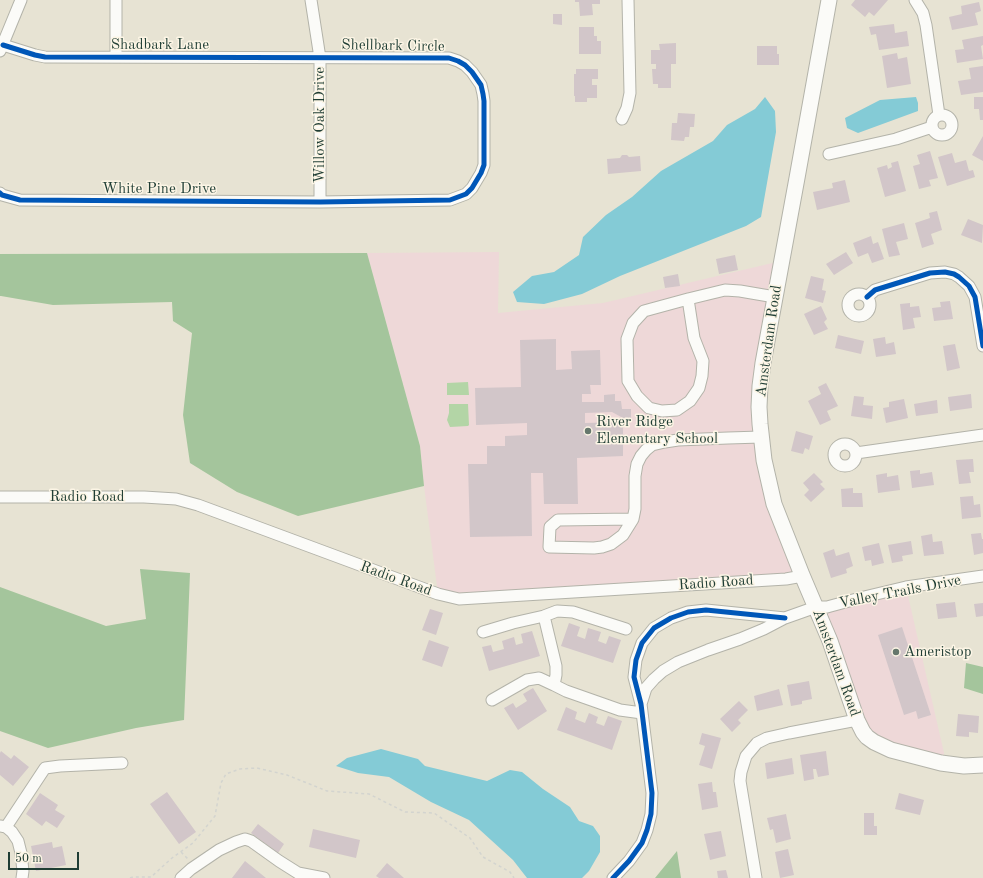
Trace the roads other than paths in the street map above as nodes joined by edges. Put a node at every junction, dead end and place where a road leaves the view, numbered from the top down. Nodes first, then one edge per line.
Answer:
1 (21, 0) edge
2 (116, 0) edge
3 (311, 0) edge
4 (628, 0) edge
5 (829, 0) edge
6 (915, 0) edge
7 (1, 48) edge
8 (116, 57) junction
9 (320, 58) junction
10 (939, 115) junction
11 (622, 119) dead end
12 (932, 127) junction
13 (829, 154) dead end
14 (0, 193) edge
15 (320, 202) junction
16 (775, 297) junction
17 (867, 297) dead end
18 (688, 299) junction
19 (983, 346) edge
20 (983, 435) edge
21 (761, 437) junction
22 (856, 453) dead end
23 (0, 497) edge
24 (633, 519) junction
25 (802, 575) junction
26 (983, 576) edge
27 (816, 607) junction
28 (544, 616) junction
29 (785, 618) junction
30 (626, 629) dead end
31 (484, 632) dead end
32 (554, 684) junction
33 (492, 700) dead end
34 (641, 709) junction
35 (857, 720) junction
36 (122, 763) dead end
37 (983, 765) edge
38 (3, 826) edge
39 (22, 878) edge
40 (181, 878) edge
41 (324, 878) edge
42 (613, 878) edge
43 (756, 878) edge

1 - 7 street
2 - 8 street
3 - 9 street, Willow Oak Drive
4 - 11 street
5 - 16 main road, Amsterdam Road
6 - 10 street
7 - 8 street, Shadbark Lane
8 - 9 street, Shadbark Lane
9 - 15 street, Willow Oak Drive
9 - 15 street, Shellbark Circle
10 - 12 street
10 - 12 street
12 - 13 street
14 - 15 street, White Pine Drive
16 - 18 street
16 - 21 main road, Amsterdam Road
17 - 19 street
18 - 18 street
20 - 22 street
21 - 24 street
21 - 25 main road, Amsterdam Road
23 - 25 street, Radio Road
24 - 24 street
25 - 27 main road, Amsterdam Road
26 - 27 street, Valley Trails Drive
27 - 29 street, Valley Trails Drive
27 - 35 main road, Amsterdam Road
28 - 30 street
28 - 31 street
28 - 32 street
29 - 34 street, Valley Trails Drive
29 - 34 street
32 - 33 street
32 - 34 street
34 - 42 street
35 - 37 main road, Amsterdam Road
35 - 43 street
36 - 38 street
38 - 39 street
40 - 41 street

